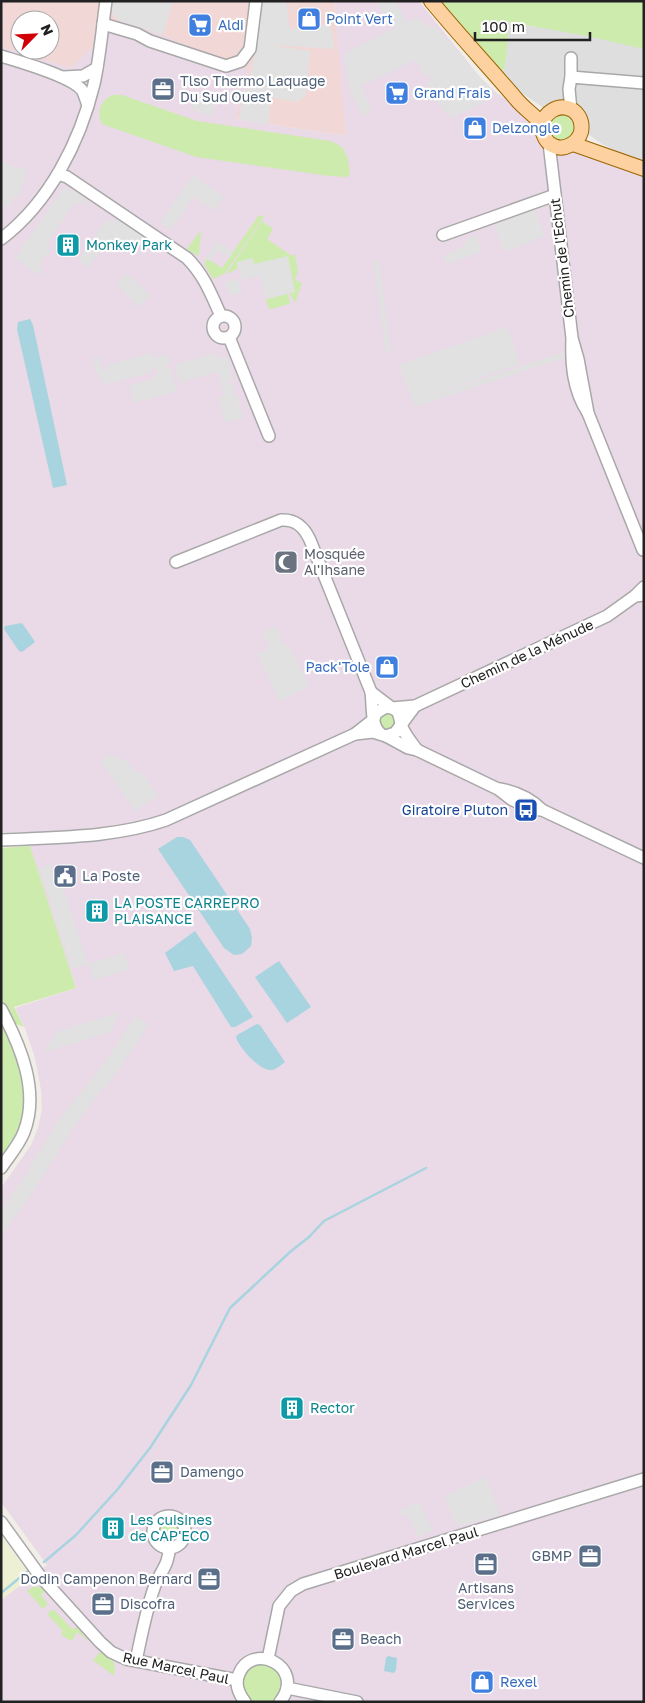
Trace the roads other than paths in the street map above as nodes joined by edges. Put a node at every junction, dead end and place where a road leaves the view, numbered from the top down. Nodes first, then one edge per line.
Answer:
1 (106, 1) edge
2 (256, 1) edge
3 (431, 1) edge
4 (103, 24) junction
5 (1, 56) edge
6 (572, 58) dead end
7 (97, 68) junction
8 (61, 77) junction
9 (570, 83) junction
10 (644, 83) edge
11 (509, 90) junction
12 (88, 105) junction
13 (561, 109) junction
14 (541, 125) junction
15 (581, 131) junction
16 (561, 145) junction
17 (612, 158) junction
18 (644, 169) edge
19 (58, 174) junction
20 (554, 195) junction
21 (443, 236) dead end
22 (1, 239) edge
23 (221, 316) junction
24 (229, 337) junction
25 (269, 436) dead end
26 (643, 553) edge
27 (176, 562) dead end
28 (644, 587) edge
29 (639, 596) edge
30 (372, 692) junction
31 (415, 706) junction
32 (392, 708) junction
33 (374, 718) junction
34 (401, 725) junction
35 (355, 734) junction
36 (383, 735) junction
37 (417, 750) junction
38 (1, 840) edge
39 (644, 858) edge
40 (1, 1009) edge
41 (1, 1168) edge
42 (644, 1479) edge
43 (1, 1522) edge
44 (169, 1548) dead end
45 (268, 1659) junction
46 (136, 1661) junction
47 (237, 1680) junction
48 (287, 1688) junction
49 (244, 1702) edge
50 (280, 1702) edge
51 (357, 1702) edge

1 - 4 street
2 - 4 street
3 - 11 main road
4 - 7 street
5 - 8 street
6 - 9 street
7 - 8 street
7 - 12 street
8 - 12 street
9 - 10 street
9 - 13 street
11 - 13 main road
11 - 14 main road
12 - 19 street
13 - 14 main road
13 - 15 main road
14 - 16 main road
15 - 16 main road
15 - 17 main road
16 - 17 main road
16 - 20 street, Chemin de l'Echut
17 - 18 main road
19 - 22 street
19 - 23 street
20 - 21 street
20 - 26 street, Chemin de l'Echut
23 - 24 street
23 - 24 street
24 - 25 street
27 - 30 street
28 - 29 street, Chemin de la Ménude
29 - 31 street, Chemin de la Ménude
30 - 32 street
30 - 33 street
31 - 32 street, Chemin de la Ménude
31 - 34 street, Chemin de la Ménude
32 - 33 street
32 - 34 street
33 - 35 street
33 - 36 street
34 - 36 street
34 - 37 street
35 - 36 street
35 - 38 street
36 - 37 street
37 - 39 street
40 - 41 street
42 - 45 street, Boulevard Marcel Paul
43 - 46 street, Rue Marcel Paul
44 - 46 street
45 - 47 street
45 - 48 street
46 - 47 street, Rue Marcel Paul
47 - 49 street
48 - 50 street
48 - 51 street

